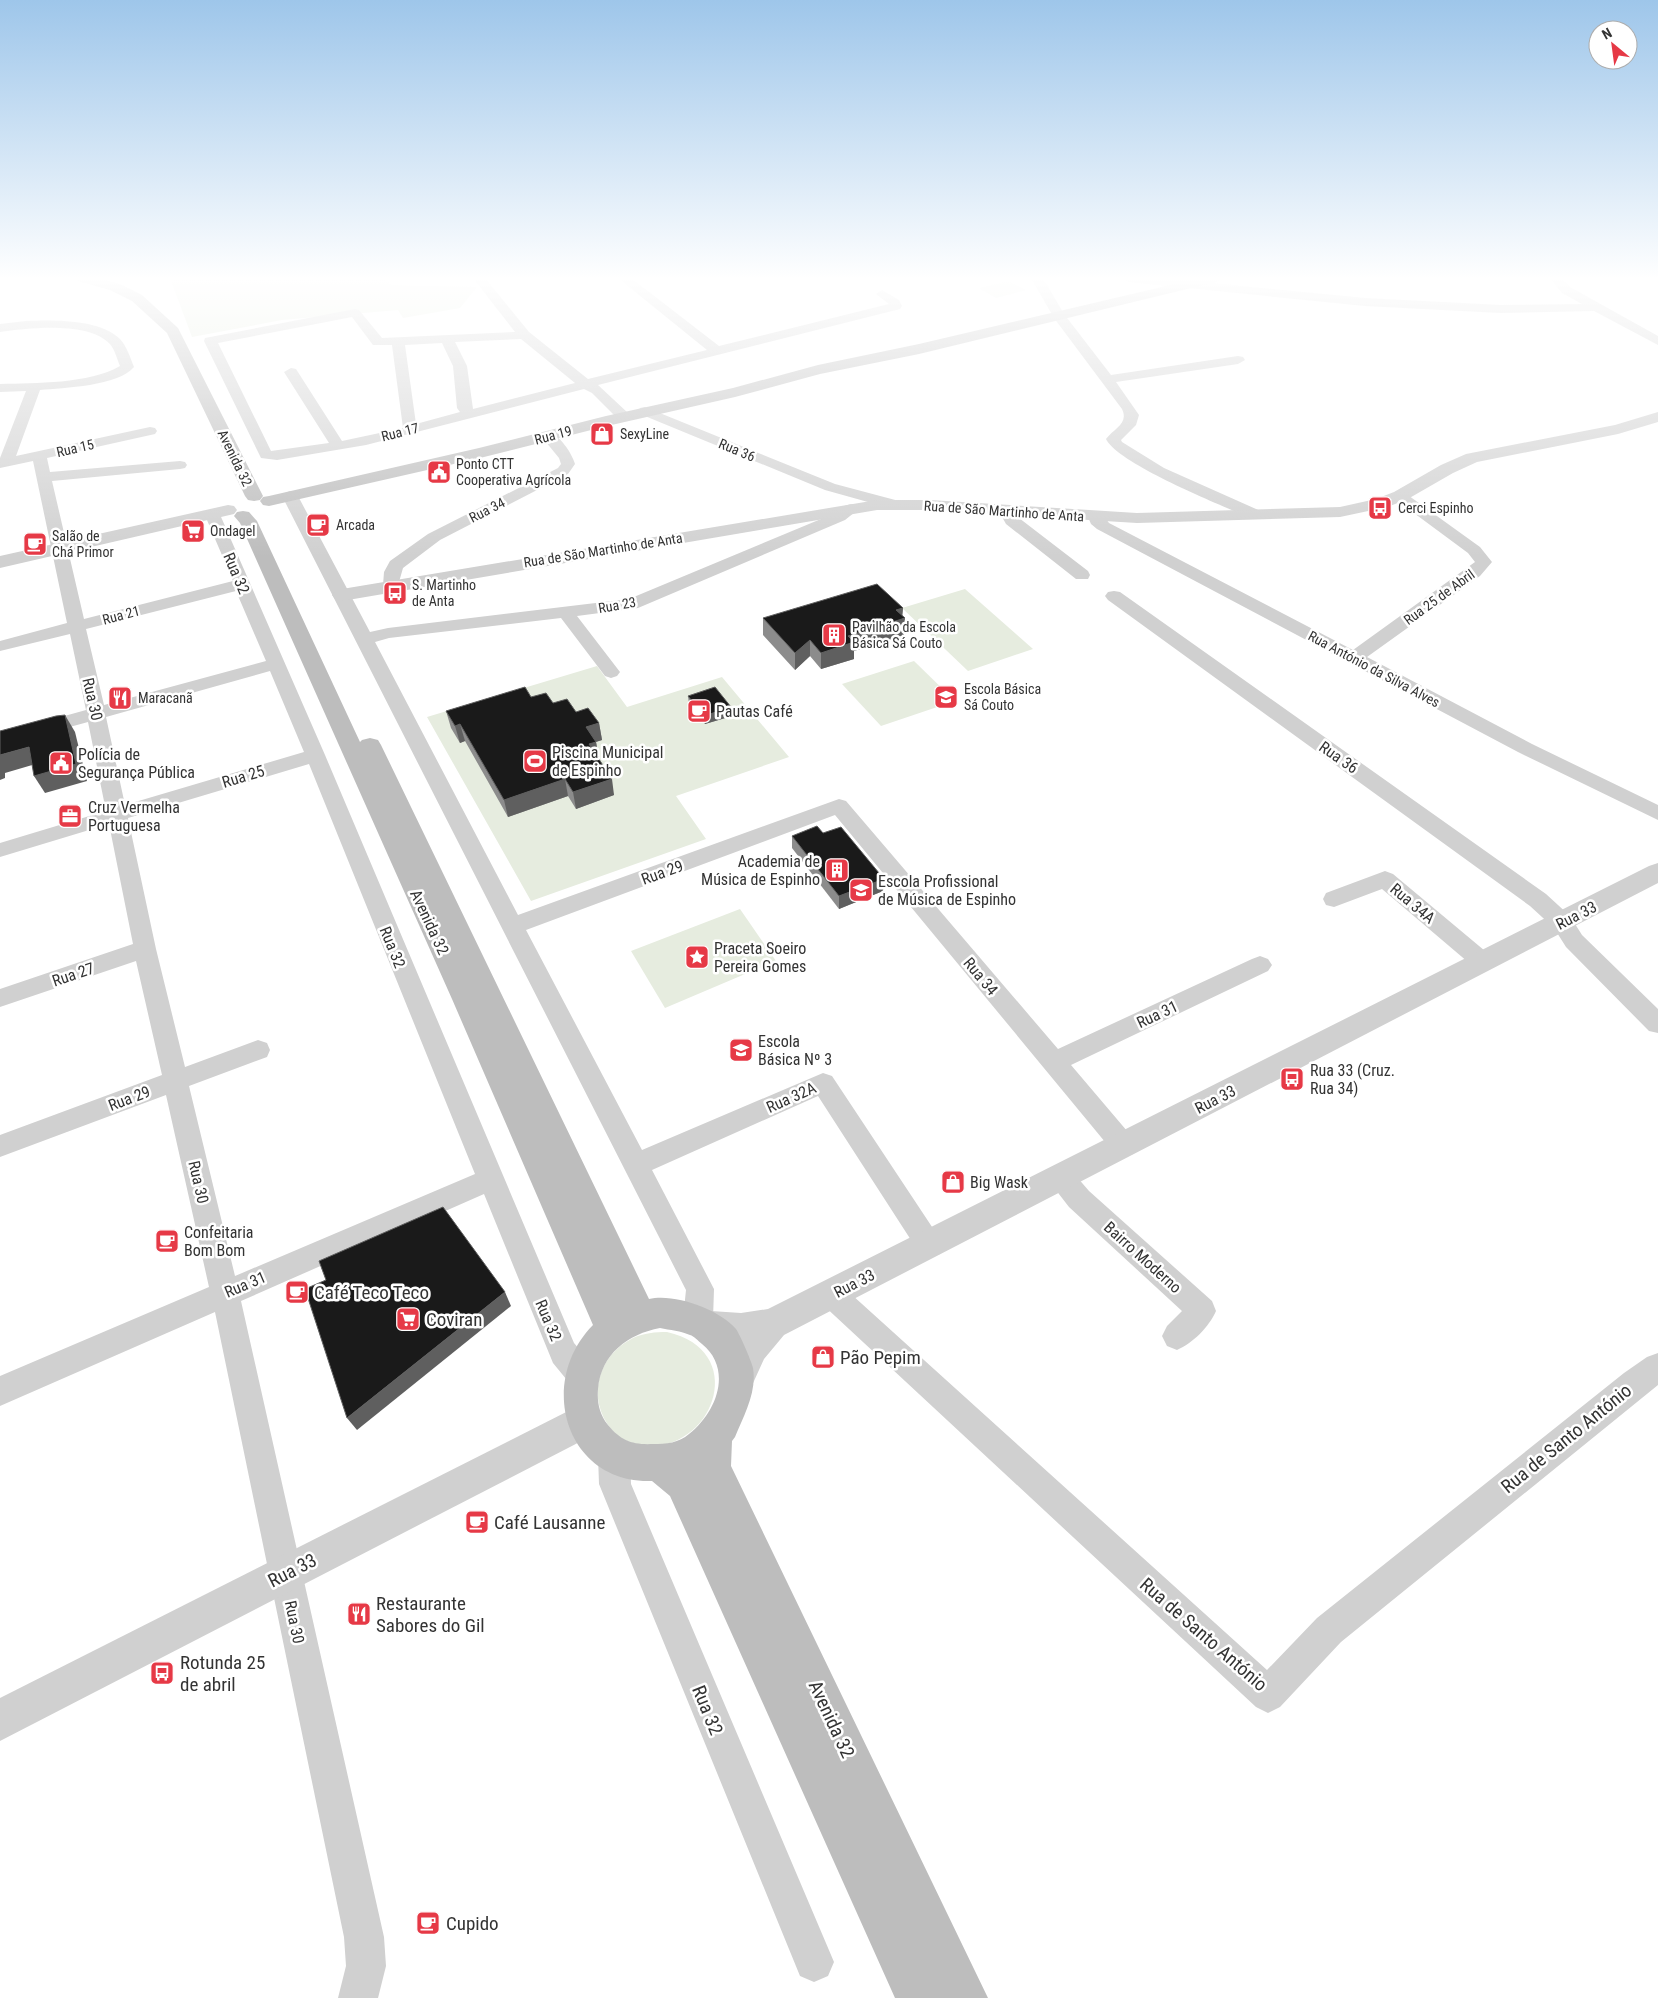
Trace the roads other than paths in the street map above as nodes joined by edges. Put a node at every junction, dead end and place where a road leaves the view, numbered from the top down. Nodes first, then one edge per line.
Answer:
1 (123, 371) edge
2 (178, 371) edge
3 (192, 371) edge
4 (225, 371) edge
5 (402, 371) edge
6 (460, 371) edge
7 (569, 371) edge
8 (638, 371) edge
9 (813, 371) edge
10 (1102, 371) edge
11 (1161, 371) edge
12 (290, 372) dead end
13 (1108, 379) junction
14 (585, 384) junction
15 (35, 386) junction
16 (0, 388) edge
17 (645, 411) junction
18 (469, 414) junction
19 (623, 416) junction
20 (1658, 417) edge
21 (410, 430) junction
22 (150, 431) dead end
23 (548, 436) junction
24 (338, 446) junction
25 (216, 454) dead end
26 (39, 456) junction
27 (270, 456) joint
28 (3, 463) edge
29 (180, 465) dead end
30 (43, 477) junction
31 (830, 487) junction
32 (290, 496) junction
33 (1400, 496) junction
34 (894, 504) junction
35 (1214, 505) junction
36 (242, 506) junction
37 (852, 508) junction
38 (1010, 510) junction
39 (811, 515) junction
40 (1259, 516) junction
41 (1096, 517) junction
42 (59, 548) junction
43 (0, 562) edge
44 (1082, 575) dead end
45 (242, 584) junction
46 (391, 585) junction
47 (342, 595) junction
48 (1114, 596) dead end
49 (566, 613) junction
50 (76, 627) junction
51 (364, 639) junction
52 (0, 646) edge
53 (1354, 658) junction
54 (275, 664) junction
55 (611, 672) dead end
56 (96, 713) junction
57 (0, 740) edge
58 (315, 755) junction
59 (839, 806) joint
60 (1658, 812) edge
61 (118, 814) junction
62 (0, 850) edge
63 (1658, 872) edge
64 (1334, 899) dead end
65 (1562, 922) junction
66 (512, 926) junction
67 (145, 950) junction
68 (1483, 962) junction
69 (1260, 965) dead end
70 (0, 998) edge
71 (1658, 1024) edge
72 (258, 1050) dead end
73 (1054, 1062) junction
74 (176, 1080) junction
75 (0, 1146) edge
76 (1124, 1146) junction
77 (635, 1165) junction
78 (1061, 1177) junction
79 (492, 1179) junction
80 (930, 1245) junction
81 (224, 1293) junction
82 (831, 1294) junction
83 (626, 1323) junction
84 (704, 1323) junction
85 (772, 1324) junction
86 (1177, 1336) dead end
87 (1658, 1367) edge
88 (582, 1375) junction
89 (737, 1380) junction
90 (0, 1391) edge
91 (584, 1421) junction
92 (714, 1436) junction
93 (614, 1456) junction
94 (661, 1464) junction
95 (285, 1574) junction
96 (0, 1720) edge
97 (814, 1962) dead end
98 (358, 1998) edge
99 (918, 1998) edge
100 (964, 1998) edge

1 - 15 street
2 - 25 main road, Avenida 32
3 - 36 main road, Avenida 32
4 - 27 street, Avenida 32
5 - 21 street
6 - 18 street
7 - 14 street
8 - 14 street, Rua 17
9 - 17 main road, Rua 19
10 - 13 street
11 - 13 street
12 - 24 street
13 - 35 street
14 - 18 street, Rua 17
14 - 19 street
15 - 16 street
15 - 28 street
17 - 19 main road, Rua 19
17 - 31 street, Rua 36
18 - 21 street, Rua 17
19 - 23 main road, Rua 19
20 - 33 street, Rua de São Martinho de Anta
21 - 24 street, Rua 17
22 - 26 street, Rua 15
23 - 32 main road, Rua 19
23 - 46 street, Rua 34
24 - 27 street, Rua 17
26 - 28 street, Rua 15
26 - 30 street, Rua 30
29 - 30 street
30 - 42 street, Rua 30
31 - 34 street, Rua 36
31 - 39 street
32 - 36 main road, Rua 19
32 - 47 street
33 - 40 street, Rua de São Martinho de Anta
33 - 53 street, Rua 25 de Abril
34 - 37 street, Rua de São Martinho de Anta
34 - 38 street, Rua de São Martinho de Anta
35 - 40 street, Rua de São Martinho de Anta
35 - 40 street
35 - 41 street, Rua de São Martinho de Anta
36 - 42 street, Rua 19
36 - 45 street, Rua 32
36 - 83 main road, Avenida 32
37 - 39 street, Rua de São Martinho de Anta
37 - 49 street, Rua 23
38 - 41 street, Rua de São Martinho de Anta
38 - 44 street
39 - 46 street, Rua de São Martinho de Anta
41 - 53 street, Rua António da Silva Alves
42 - 43 street, Rua 19
42 - 50 street, Rua 30
45 - 50 street, Rua 21
45 - 54 street, Rua 32
46 - 47 street, Rua de São Martinho de Anta
47 - 51 street
48 - 65 street, Rua 36
49 - 51 street, Rua 23
49 - 55 street
50 - 52 street, Rua 21
50 - 56 street, Rua 30
51 - 66 street
53 - 60 street, Rua António da Silva Alves
54 - 56 street
54 - 58 street, Rua 32
56 - 57 street
56 - 61 street, Rua 30
58 - 61 street, Rua 25
58 - 79 street, Rua 32
59 - 66 street, Rua 29
59 - 73 street, Rua 34
61 - 62 street, Rua 25
61 - 67 street, Rua 30
63 - 65 street, Rua 33
64 - 68 street, Rua 34A
65 - 68 street, Rua 33
65 - 71 street, Rua 36
66 - 77 street
67 - 70 street, Rua 27
67 - 74 street, Rua 30
68 - 76 street, Rua 33
69 - 73 street, Rua 31
72 - 74 street, Rua 29
73 - 76 street, Rua 34
74 - 75 street, Rua 29
74 - 81 street, Rua 30
76 - 78 street, Rua 33
77 - 80 street, Rua 32A
77 - 84 street
78 - 80 street, Rua 33
78 - 86 street, Bairro Moderno
79 - 81 street, Rua 31
79 - 88 street, Rua 32
80 - 82 street, Rua 33
81 - 90 street, Rua 31
81 - 95 street, Rua 30
82 - 85 street, Rua 33
82 - 87 street, Rua de Santo António
83 - 84 main road
83 - 88 main road
84 - 85 street, Rua 33
84 - 89 main road
85 - 89 street, Rua 33
88 - 91 main road
89 - 92 main road
91 - 93 main road
91 - 95 street, Rua 33
92 - 94 main road
92 - 100 main road, Avenida 32
93 - 94 main road
93 - 97 street, Rua 32
94 - 99 main road
95 - 96 street, Rua 33
95 - 98 street, Rua 30

